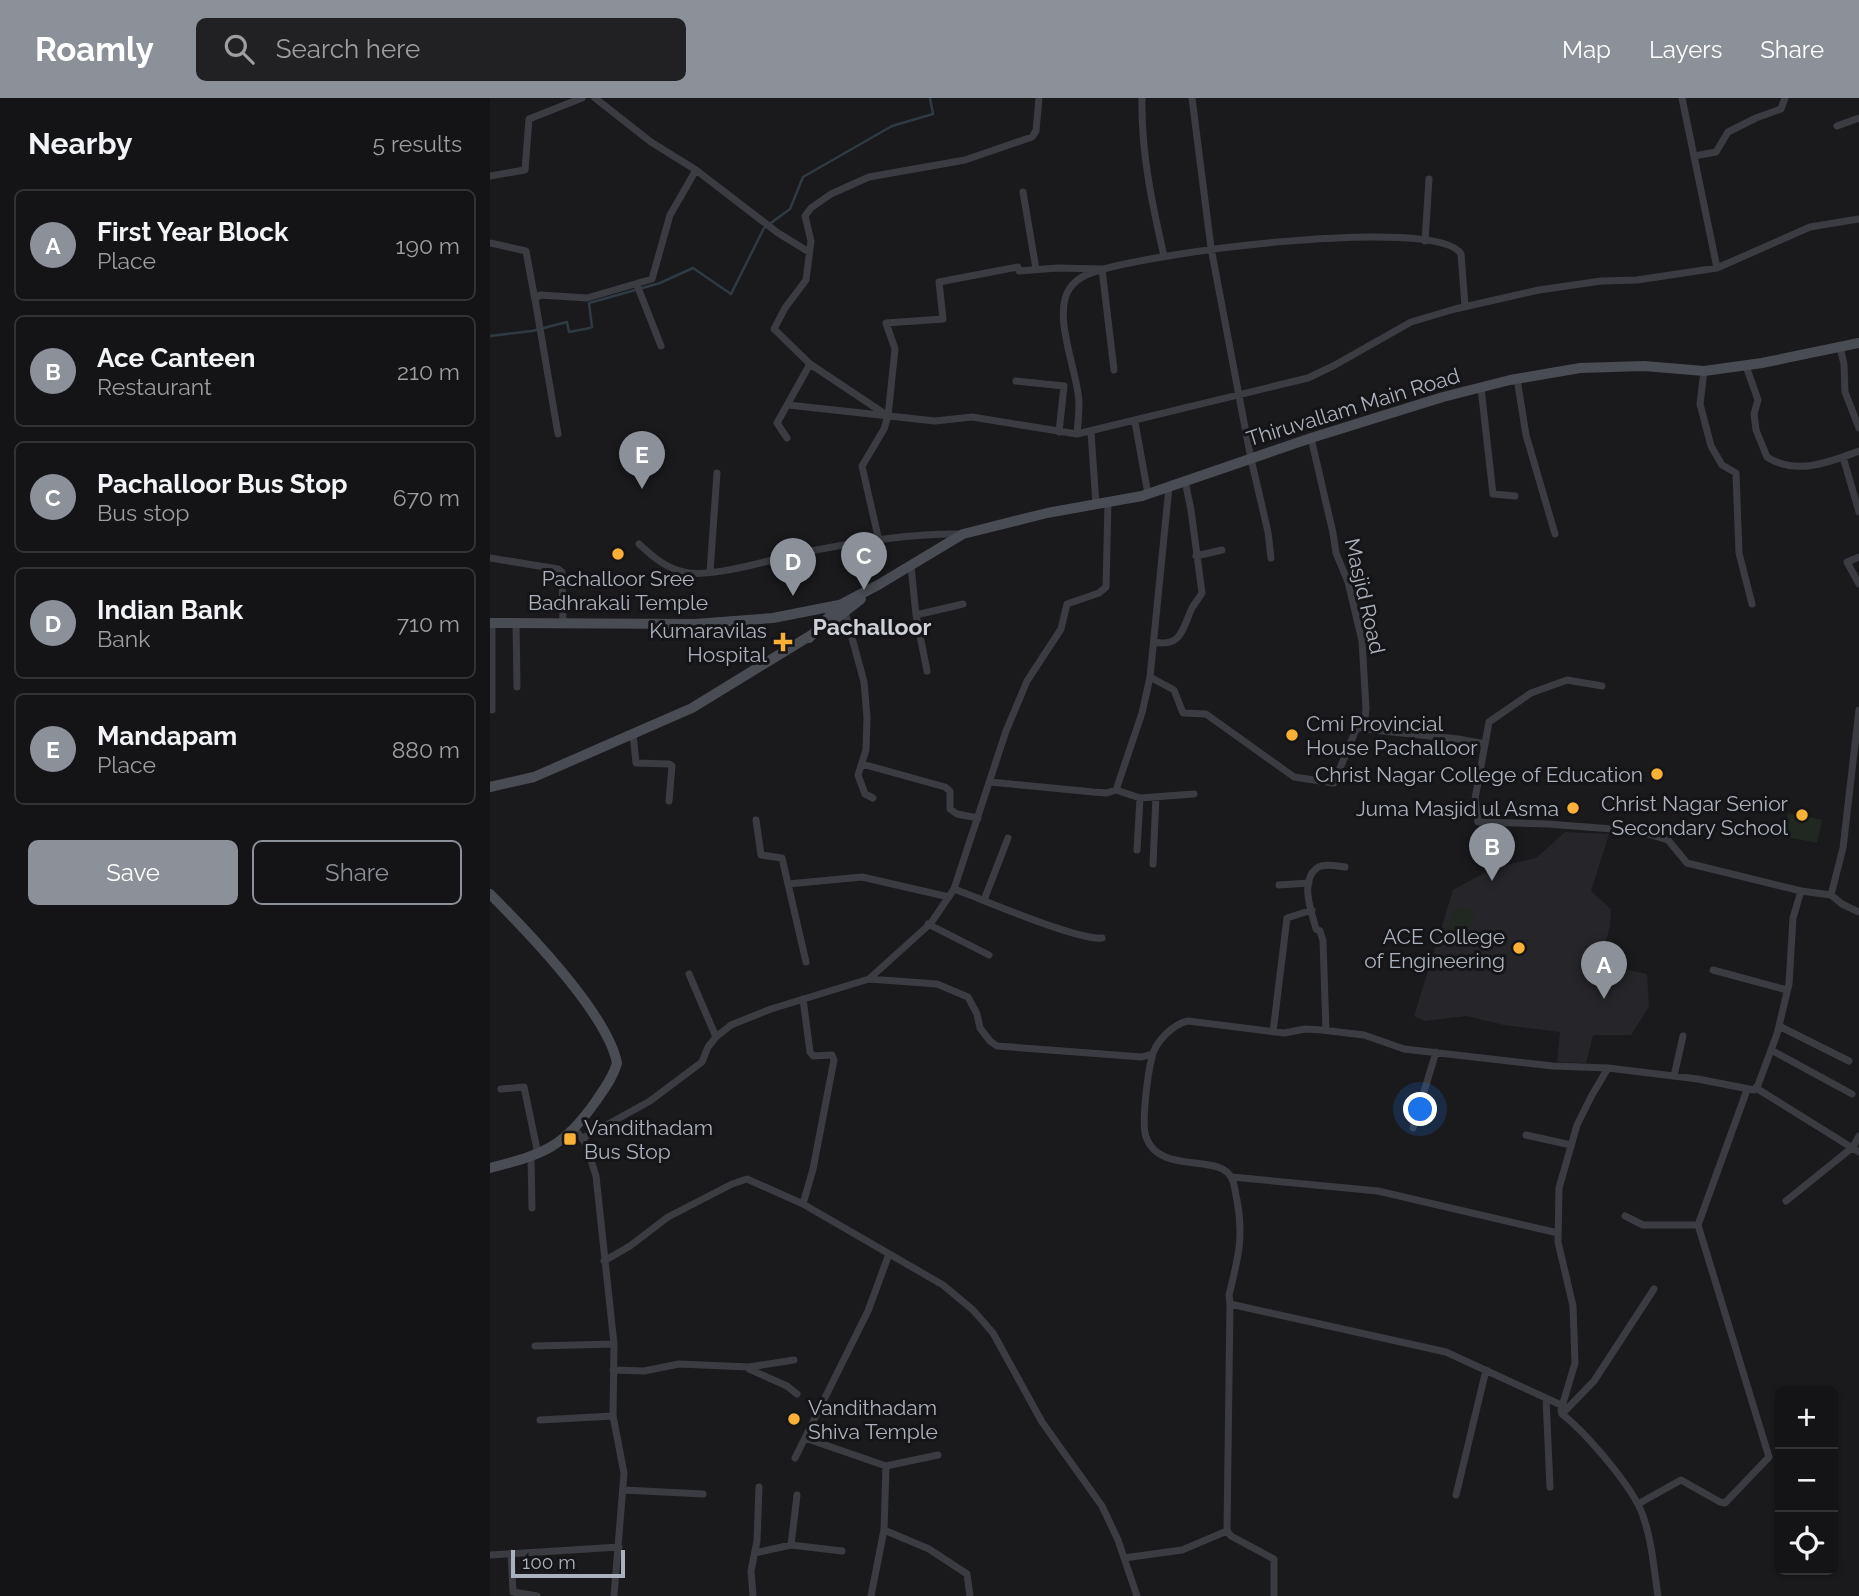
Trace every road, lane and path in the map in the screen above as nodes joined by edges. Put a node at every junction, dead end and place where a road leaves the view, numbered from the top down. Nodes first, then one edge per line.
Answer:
1 (583, 98) edge
2 (595, 98) edge
3 (1039, 98) edge
4 (1142, 98) edge
5 (1192, 98) edge
6 (1682, 98) edge
7 (1785, 98) edge
8 (1859, 118) edge
9 (1837, 126) dead end
10 (1694, 156) junction
11 (696, 170) junction
12 (490, 176) edge
13 (1429, 179) dead end
14 (1023, 192) dead end
15 (1859, 219) edge
16 (1425, 241) junction
17 (490, 243) edge
18 (1210, 248) junction
19 (808, 252) junction
20 (1164, 256) junction
21 (1717, 268) junction
22 (1036, 269) junction
23 (1102, 269) junction
24 (637, 285) junction
25 (535, 300) junction
26 (1465, 306) junction
27 (1859, 343) edge
28 (661, 346) dead end
29 (1840, 347) junction
30 (810, 364) junction
31 (1746, 366) junction
32 (1114, 370) dead end
33 (1704, 371) junction
34 (1517, 379) junction
35 (1016, 382) dead end
36 (1481, 388) junction
37 (1240, 395) junction
38 (788, 405) junction
39 (888, 416) junction
40 (1135, 422) junction
41 (1859, 428) edge
42 (1059, 432) junction
43 (1090, 432) junction
44 (558, 434) dead end
45 (1077, 434) junction
46 (787, 438) dead end
47 (1311, 438) junction
48 (1859, 451) edge
49 (1843, 457) junction
50 (1251, 459) junction
51 (717, 473) dead end
52 (1185, 481) junction
53 (1169, 487) junction
54 (1148, 494) junction
55 (1515, 496) dead end
56 (1108, 502) junction
57 (1096, 504) junction
58 (1859, 512) edge
59 (963, 534) junction
60 (1555, 534) dead end
61 (879, 541) junction
62 (639, 544) dead end
63 (1222, 550) dead end
64 (1196, 556) junction
65 (1859, 557) edge
66 (490, 558) edge
67 (1271, 558) dead end
68 (911, 566) junction
69 (710, 572) junction
70 (1859, 584) edge
71 (963, 604) dead end
72 (1752, 604) dead end
73 (843, 608) junction
74 (916, 615) junction
75 (516, 623) junction
76 (563, 623) junction
77 (491, 624) edge
78 (1154, 642) junction
79 (927, 671) dead end
80 (1150, 677) junction
81 (1602, 686) dead end
82 (517, 687) dead end
83 (492, 710) edge
84 (1859, 710) edge
85 (1364, 729) junction
86 (633, 734) junction
87 (1485, 744) junction
88 (862, 764) junction
89 (1855, 775) edge
90 (990, 782) junction
91 (490, 788) edge
92 (1115, 790) junction
93 (1194, 794) dead end
94 (1156, 797) junction
95 (873, 798) dead end
96 (1140, 798) junction
97 (669, 801) dead end
98 (978, 818) junction
99 (756, 820) dead end
100 (1008, 838) dead end
101 (1137, 850) dead end
102 (1153, 864) dead end
103 (1345, 867) dead end
104 (1309, 883) junction
105 (788, 884) junction
106 (1279, 885) dead end
107 (954, 889) junction
108 (1801, 891) junction
109 (490, 894) edge
110 (1831, 895) junction
111 (949, 897) junction
112 (984, 900) junction
113 (1311, 910) junction
114 (1859, 912) edge
115 (928, 924) junction
116 (1102, 939) dead end
117 (989, 955) dead end
118 (806, 962) dead end
119 (1713, 970) dead end
120 (689, 974) dead end
121 (869, 979) junction
122 (1787, 990) junction
123 (803, 999) junction
124 (1779, 1026) junction
125 (1326, 1030) junction
126 (1273, 1031) junction
127 (1683, 1036) dead end
128 (716, 1037) junction
129 (1771, 1050) junction
130 (1436, 1052) junction
131 (1152, 1054) junction
132 (1849, 1061) dead end
133 (1608, 1068) junction
134 (1674, 1076) junction
135 (501, 1089) dead end
136 (1752, 1089) junction
137 (1853, 1094) dead end
138 (1413, 1128) dead end
139 (575, 1129) junction
140 (1526, 1135) dead end
141 (1859, 1136) edge
142 (583, 1138) junction
143 (1572, 1145) junction
144 (1856, 1150) edge
145 (535, 1155) junction
146 (490, 1168) edge
147 (1232, 1177) junction
148 (1787, 1201) dead end
149 (803, 1204) junction
150 (532, 1208) dead end
151 (1625, 1216) dead end
152 (1698, 1225) junction
153 (1558, 1233) junction
154 (889, 1254) junction
155 (604, 1261) junction
156 (1654, 1289) dead end
157 (1230, 1304) junction
158 (614, 1344) junction
159 (535, 1346) dead end
160 (794, 1360) dead end
161 (746, 1367) junction
162 (613, 1370) junction
163 (1486, 1370) junction
164 (797, 1394) dead end
165 (1546, 1398) junction
166 (1561, 1405) junction
167 (1562, 1414) junction
168 (613, 1416) junction
169 (540, 1420) dead end
170 (804, 1438) junction
171 (938, 1455) dead end
172 (794, 1458) dead end
173 (886, 1466) junction
174 (759, 1487) dead end
175 (1550, 1487) dead end
176 (623, 1490) junction
177 (703, 1494) dead end
178 (797, 1495) dead end
179 (1456, 1495) dead end
180 (1633, 1496) junction
181 (1647, 1499) junction
182 (1638, 1504) junction
183 (884, 1530) junction
184 (1227, 1531) junction
185 (791, 1545) junction
186 (619, 1547) junction
187 (842, 1551) dead end
188 (511, 1553) junction
189 (755, 1553) junction
190 (490, 1555) edge
191 (1124, 1558) junction
192 (537, 1596) edge
193 (614, 1596) edge
194 (752, 1596) edge
195 (871, 1596) edge
196 (970, 1596) edge
197 (1137, 1596) edge
198 (1274, 1596) edge
199 (1658, 1596) edge

1 - 12 street
2 - 11 street
3 - 19 street
4 - 20 street
5 - 18 street
6 - 10 street
7 - 10 street
8 - 9 street
10 - 21 street
11 - 19 street
11 - 24 street
13 - 16 street
14 - 22 street
15 - 21 street
16 - 18 street
16 - 26 street
17 - 25 street
18 - 20 street
18 - 37 street
19 - 30 street
20 - 23 street
21 - 26 street
22 - 23 street
22 - 39 street
23 - 32 street
23 - 45 street
24 - 25 street
24 - 28 street
25 - 44 street
26 - 37 street
27 - 29 main road, Thiruvallam Main Road
29 - 31 main road, Thiruvallam Main Road
29 - 41 street
30 - 38 street
30 - 39 street
31 - 33 main road, Thiruvallam Main Road
31 - 49 street
33 - 34 main road, Thiruvallam Main Road
33 - 72 street
34 - 36 main road, Thiruvallam Main Road
34 - 60 street
35 - 42 street
36 - 47 main road, Thiruvallam Main Road
36 - 55 street
37 - 40 street
37 - 50 street
38 - 39 street
38 - 46 street
39 - 42 street
39 - 61 street
40 - 43 street
40 - 54 street
42 - 45 street
43 - 45 street
43 - 57 street
47 - 50 main road, Thiruvallam Main Road
47 - 85 street, Masjid Road
48 - 49 street
49 - 58 street
50 - 52 main road, Thiruvallam Main Road
50 - 67 street
51 - 69 street
52 - 53 main road, Thiruvallam Main Road
52 - 64 street
53 - 54 main road, Thiruvallam Main Road
53 - 78 street
54 - 56 main road, Thiruvallam Main Road
56 - 57 main road, Thiruvallam Main Road
56 - 90 street
57 - 59 main road, Thiruvallam Main Road
59 - 61 street
59 - 68 main road, Thiruvallam Main Road
61 - 69 street
62 - 69 street
63 - 64 street
64 - 78 street
65 - 70 street
66 - 76 street
68 - 73 main road, Thiruvallam Main Road
68 - 74 street
71 - 74 street
73 - 76 main road
73 - 86 main road, Thiruvallam Main Road
73 - 88 street
74 - 79 street
75 - 76 main road
75 - 77 main road
75 - 82 street
77 - 83 street
78 - 80 street
80 - 85 street
80 - 92 street
81 - 87 street
84 - 89 street
85 - 87 street
86 - 91 main road, Thiruvallam Main Road
86 - 97 street
87 - 108 street
88 - 95 street
88 - 98 street
89 - 110 street
90 - 92 street
90 - 98 street
92 - 96 street
93 - 94 street
94 - 96 street
94 - 102 street
96 - 101 street
98 - 107 street
99 - 105 street
100 - 112 street
103 - 104 street
104 - 106 street
104 - 113 street
105 - 111 street
105 - 118 street
107 - 111 street
107 - 112 street
108 - 110 street
108 - 122 street
109 - 139 main road
110 - 114 street
111 - 115 street
112 - 116 street
113 - 125 street
113 - 126 street
115 - 117 street
115 - 121 street
119 - 122 street
120 - 128 street
121 - 123 street
121 - 131 street
122 - 124 street
123 - 128 street
123 - 149 street
124 - 129 street
124 - 132 street
125 - 126 street
125 - 130 street
126 - 131 street
127 - 134 street
128 - 142 street
129 - 136 street
129 - 137 street
130 - 133 street
130 - 138 street
131 - 147 street
133 - 134 street
133 - 143 street
134 - 136 street
135 - 145 street
136 - 144 street
136 - 152 street
139 - 142 street
139 - 145 main road
140 - 143 street
141 - 144 street
142 - 155 street
143 - 153 street
144 - 148 street
145 - 146 main road
145 - 150 street
147 - 153 street
147 - 157 street
149 - 154 street
149 - 155 street
151 - 152 street
152 - 181 street
153 - 166 street
154 - 170 street
154 - 191 street
155 - 158 street
156 - 167 street
157 - 163 street
157 - 184 street
158 - 159 street
158 - 162 street
160 - 161 street
161 - 162 street
161 - 164 street
162 - 168 street
163 - 165 street
163 - 179 street
165 - 166 street
165 - 175 street
166 - 167 street
167 - 180 street
168 - 169 street
168 - 176 street
170 - 172 street
170 - 173 street
171 - 173 street
173 - 183 street
174 - 189 street
176 - 177 street
176 - 186 street
178 - 185 street
180 - 181 street
180 - 182 street
181 - 182 street
182 - 199 street
183 - 195 street
183 - 196 street
184 - 191 street
184 - 198 street
185 - 187 street
185 - 189 street
186 - 188 street
186 - 193 street
188 - 190 street
188 - 192 street
189 - 194 street
191 - 197 street

